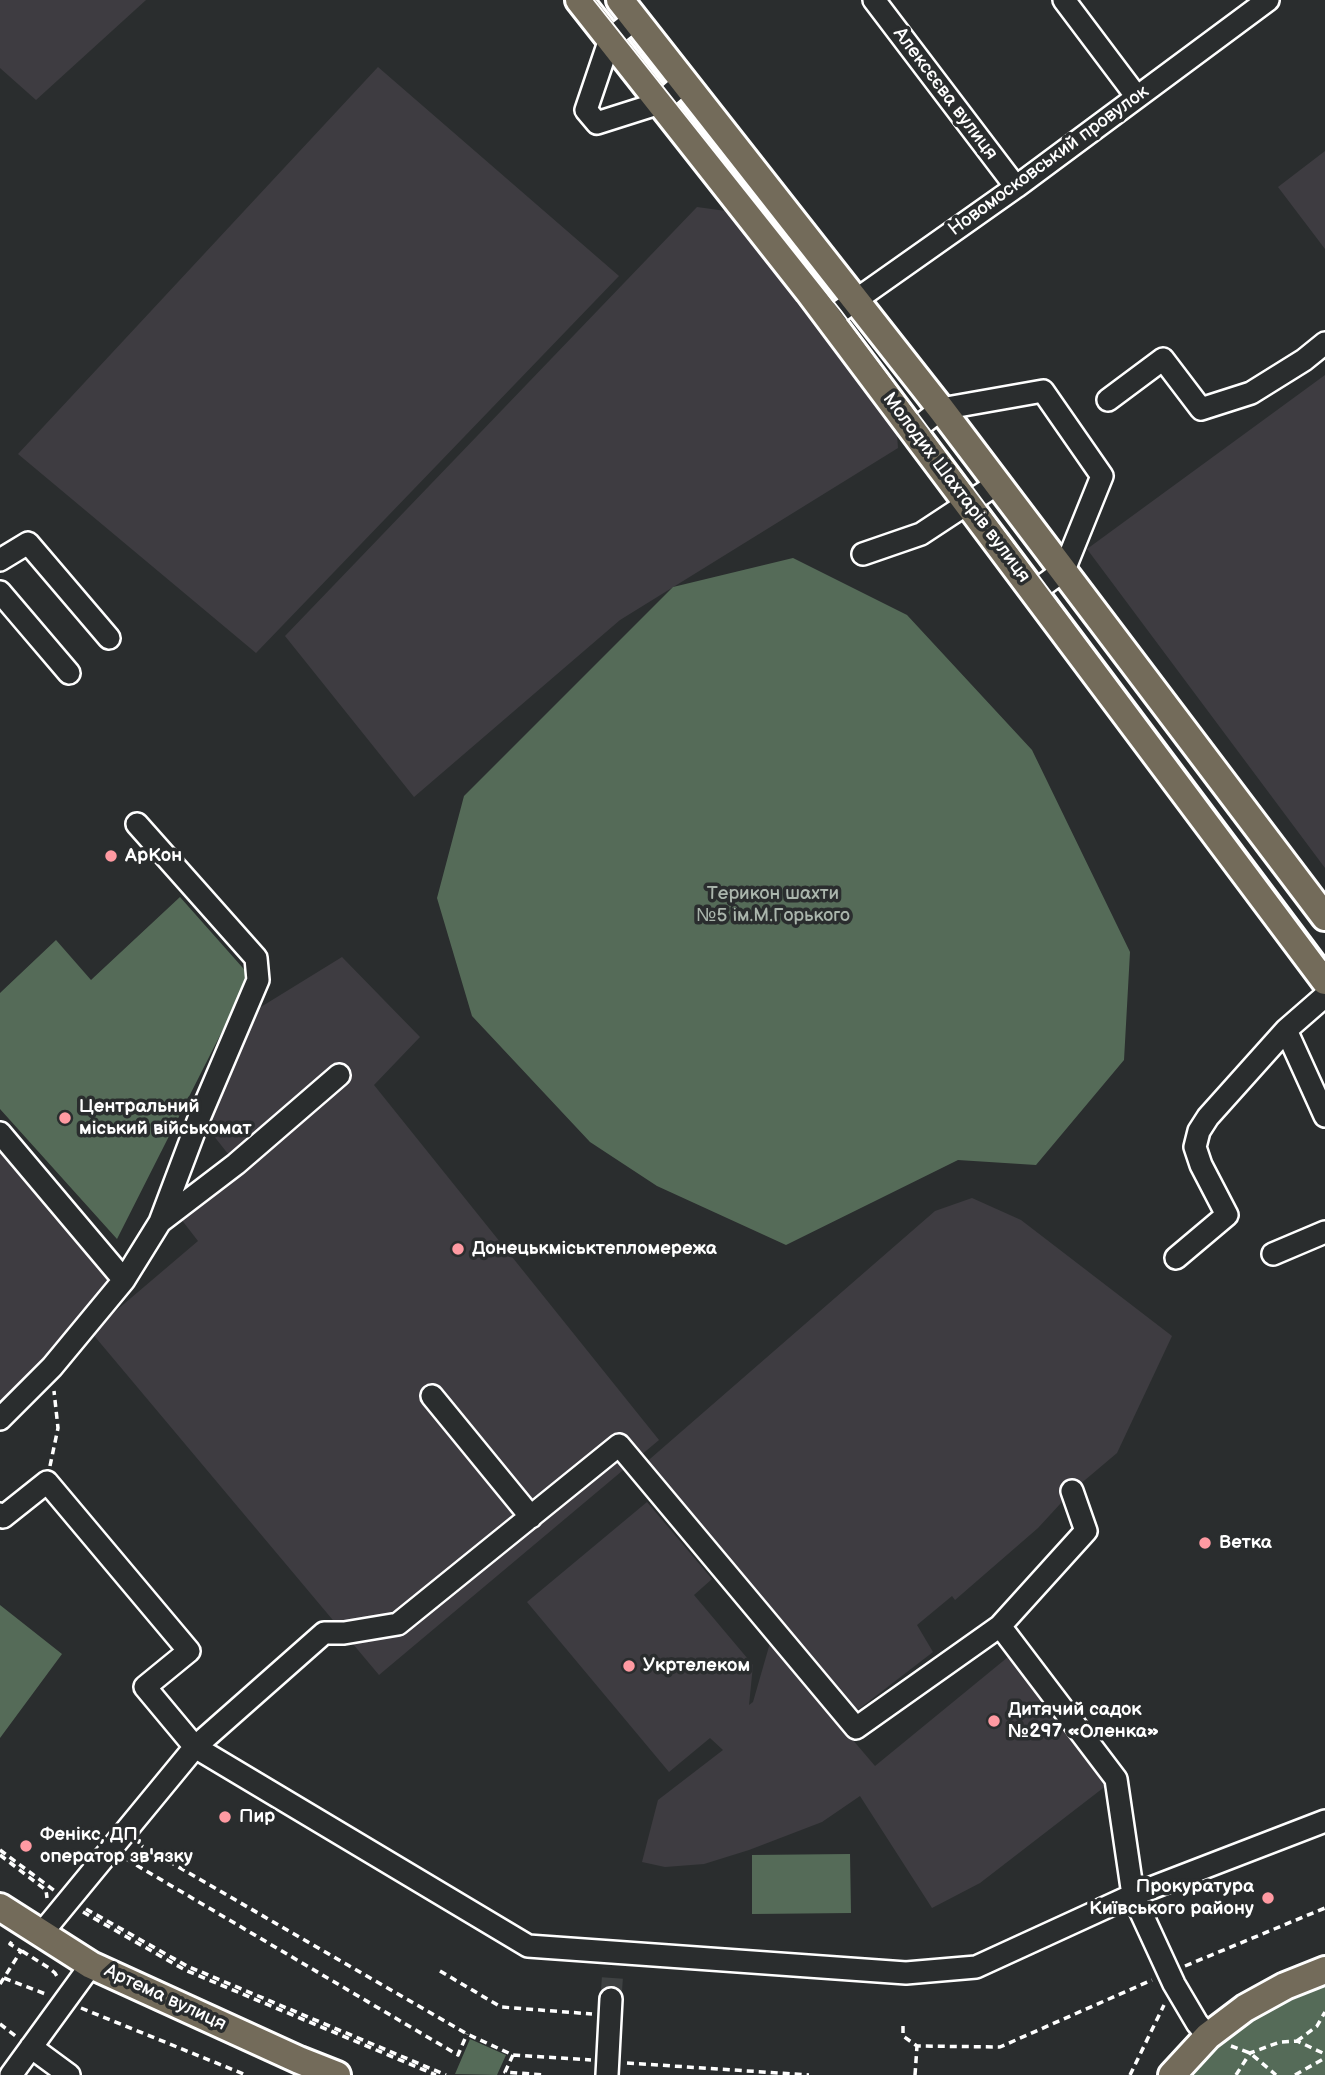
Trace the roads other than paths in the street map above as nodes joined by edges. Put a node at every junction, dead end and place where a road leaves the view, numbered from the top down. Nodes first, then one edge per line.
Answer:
1 (579, 0) edge
2 (874, 0) edge
3 (1064, 0) edge
4 (1261, 2) edge
5 (628, 10) edge
6 (610, 39) junction
7 (684, 82) junction
8 (1137, 97) junction
9 (660, 103) junction
10 (1016, 187) junction
11 (855, 300) junction
12 (829, 319) junction
13 (1325, 343) edge
14 (1108, 400) dead end
15 (941, 410) junction
16 (913, 431) junction
17 (998, 484) junction
18 (968, 505) junction
19 (863, 554) dead end
20 (0, 560) edge
21 (1064, 570) junction
22 (0, 592) edge
23 (1034, 592) junction
24 (109, 638) dead end
25 (69, 673) dead end
26 (137, 824) dead end
27 (1325, 917) edge
28 (1325, 981) edge
29 (1325, 996) edge
30 (1286, 1030) junction
31 (339, 1075) dead end
32 (1325, 1116) edge
33 (0, 1133) edge
34 (160, 1222) junction
35 (1325, 1232) edge
36 (1273, 1254) dead end
37 (1176, 1258) dead end
38 (124, 1280) junction
39 (432, 1396) dead end
40 (0, 1419) edge
41 (1072, 1491) dead end
42 (0, 1514) edge
43 (531, 1517) junction
44 (1000, 1626) junction
45 (195, 1747) junction
46 (1325, 1821) edge
47 (1133, 1895) junction
48 (0, 1907) edge
49 (31, 1942) junction
50 (91, 1965) junction
51 (1325, 1970) edge
52 (610, 2007) tunnel mouth
53 (1208, 2036) junction
54 (31, 2047) junction
55 (607, 2068) edge
56 (11, 2075) edge
57 (69, 2075) edge
58 (337, 2075) edge
59 (1172, 2075) edge

1 - 6 main road, Молодих Шахтарів вулиця
2 - 10 street, Алексєєва вулиця
3 - 8 street
4 - 8 street, Новомосковський провулок
5 - 6 street
5 - 7 main road, Молодих Шахтарів вулиця
6 - 9 main road, Молодих Шахтарів вулиця
6 - 9 street
7 - 9 street
7 - 11 main road, Молодих Шахтарів вулиця
8 - 10 street, Новомосковський провулок
9 - 12 main road, Молодих Шахтарів вулиця
10 - 11 street, Новомосковський провулок
11 - 12 street, Новомосковський провулок
11 - 15 main road, Молодих Шахтарів вулиця
12 - 16 main road, Молодих Шахтарів вулиця
13 - 14 street
15 - 16 street
15 - 17 main road, Молодих Шахтарів вулиця
15 - 21 street
16 - 18 main road, Молодих Шахтарів вулиця
17 - 18 street
17 - 21 main road, Молодих Шахтарів вулиця
18 - 19 street
18 - 23 main road, Молодих Шахтарів вулиця
20 - 24 street
21 - 23 street
21 - 27 main road, Молодих Шахтарів вулиця
22 - 25 street
23 - 28 main road, Молодих Шахтарів вулиця
26 - 34 street
29 - 30 street
30 - 32 street
30 - 37 street
31 - 34 street
33 - 38 street
34 - 38 street
35 - 36 street
38 - 40 street
39 - 43 street
41 - 44 street
42 - 45 street
43 - 44 street
43 - 45 street
44 - 47 street
45 - 47 street
45 - 49 street
46 - 47 street
47 - 53 street
48 - 49 main road, Артема вулиця
49 - 50 main road, Артема вулиця
50 - 54 street
50 - 58 main road, Артема вулиця
51 - 53 main road
52 - 55 street
53 - 59 main road
54 - 56 street
54 - 57 street

